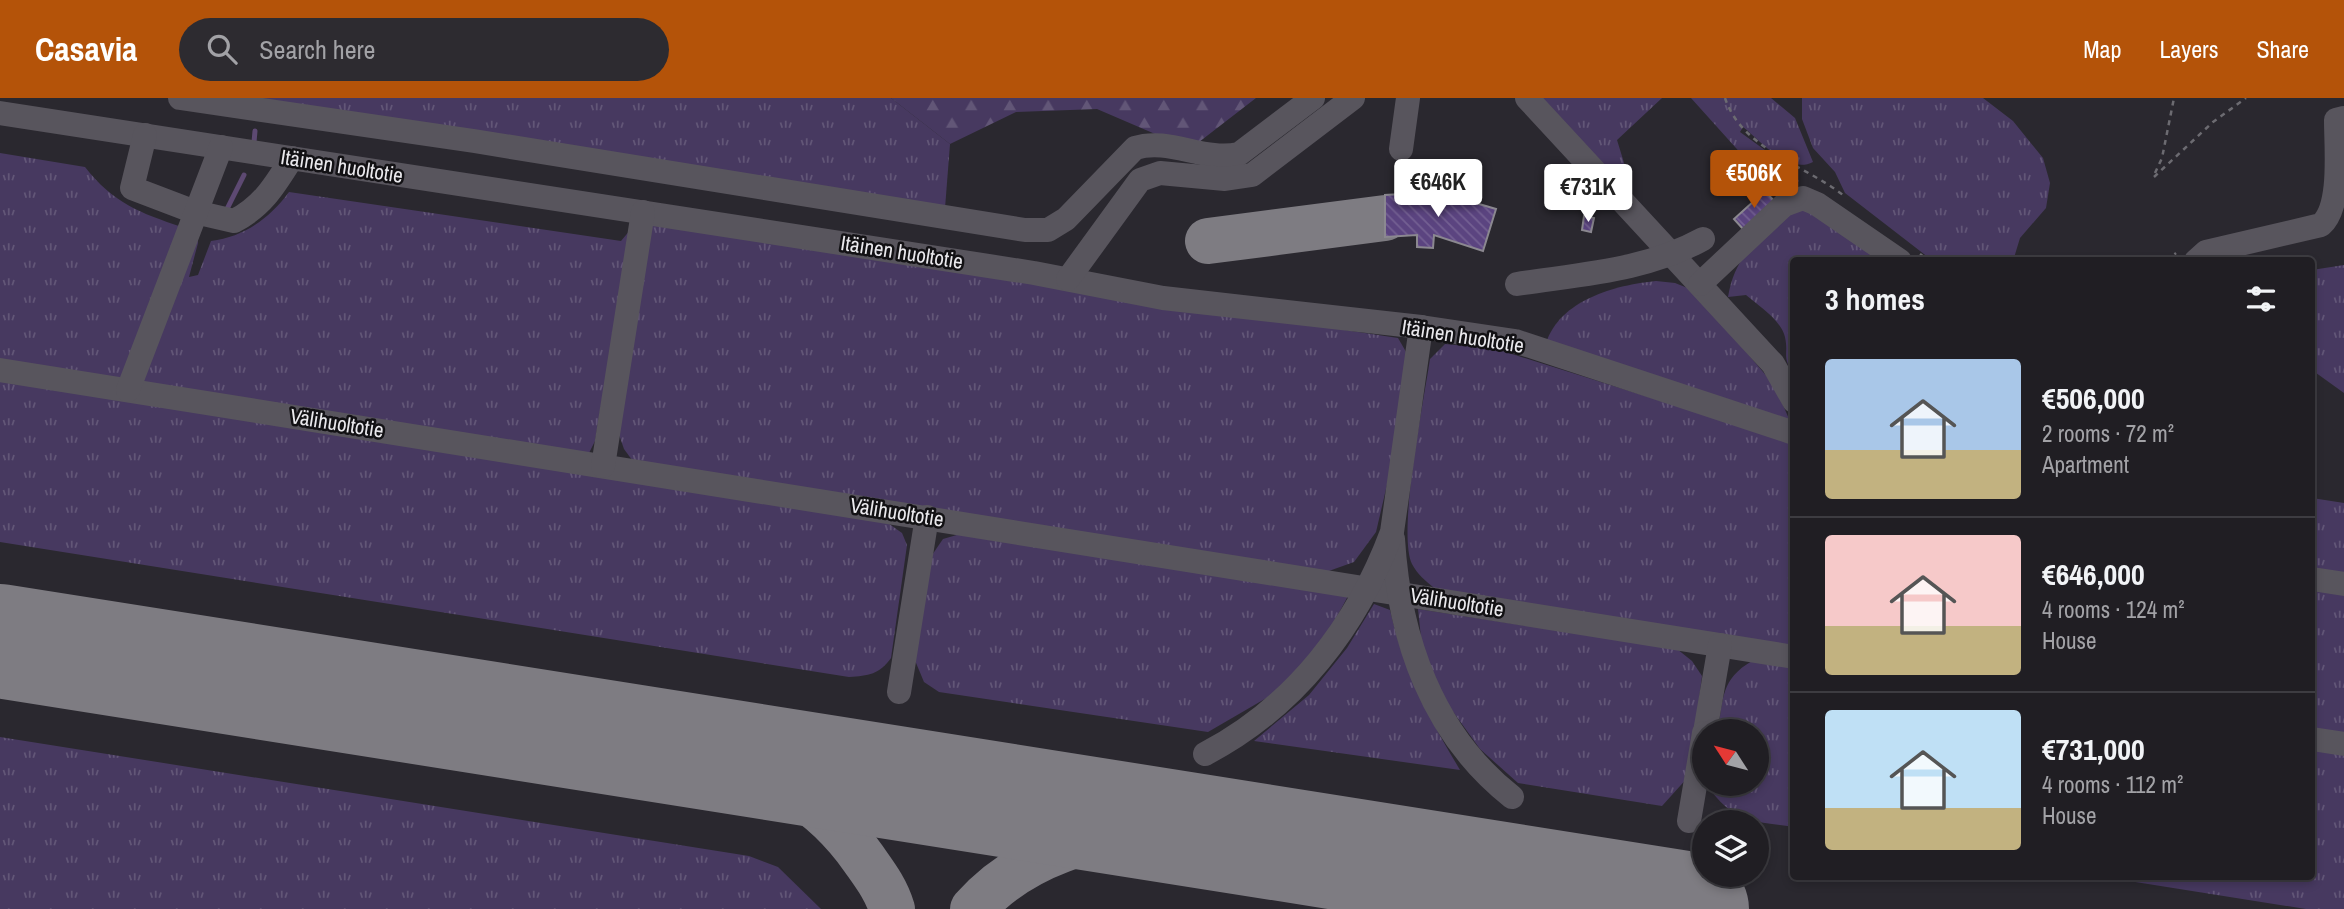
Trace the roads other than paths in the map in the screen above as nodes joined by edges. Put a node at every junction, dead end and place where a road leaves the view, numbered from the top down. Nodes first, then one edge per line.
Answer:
1 (180, 98) edge
2 (1313, 98) edge
3 (1353, 98) edge
4 (1408, 98) edge
5 (1527, 98) edge
6 (0, 113) edge
7 (2344, 118) edge
8 (145, 135) junction
9 (220, 147) junction
10 (1401, 149) dead end
11 (292, 158) junction
12 (195, 212) junction
13 (643, 212) junction
14 (1703, 239) dead end
15 (2190, 253) edge
16 (1673, 255) junction
17 (1894, 257) edge
18 (1068, 279) junction
19 (1517, 284) dead end
20 (1700, 284) junction
21 (1421, 327) junction
22 (0, 370) edge
23 (128, 390) junction
24 (1790, 394) edge
25 (1790, 432) edge
26 (603, 466) junction
27 (927, 517) junction
28 (1392, 531) junction
29 (2315, 579) edge
30 (2344, 584) edge
31 (1367, 588) junction
32 (1399, 593) junction
33 (1720, 645) junction
34 (1790, 656) edge
35 (898, 692) dead end
36 (1707, 719) edge
37 (2315, 739) edge
38 (2344, 744) edge
39 (1205, 754) dead end
40 (1512, 796) dead end
41 (1693, 796) edge
42 (1689, 821) dead end

1 - 2 lane
3 - 18 lane
4 - 10 lane
5 - 16 lane
6 - 8 lane, Itäinen huoltotie
7 - 15 lane
8 - 9 lane, Itäinen huoltotie
8 - 12 lane
9 - 11 lane, Itäinen huoltotie
9 - 12 lane
11 - 12 lane
11 - 13 lane, Itäinen huoltotie
12 - 23 lane
13 - 18 lane, Itäinen huoltotie
13 - 26 lane
14 - 16 lane
16 - 19 lane
16 - 20 lane
17 - 20 lane
18 - 21 lane, Itäinen huoltotie
20 - 24 lane
21 - 25 lane, Itäinen huoltotie
21 - 28 lane
22 - 23 lane, Välihuoltotie
23 - 26 lane, Välihuoltotie
26 - 27 lane, Välihuoltotie
27 - 31 lane, Välihuoltotie
27 - 35 lane
28 - 31 lane
28 - 32 lane
29 - 30 lane
31 - 32 lane, Välihuoltotie
31 - 39 lane
32 - 33 lane, Välihuoltotie
32 - 40 lane
33 - 34 lane, Välihuoltotie
33 - 36 lane
37 - 38 lane
41 - 42 lane

